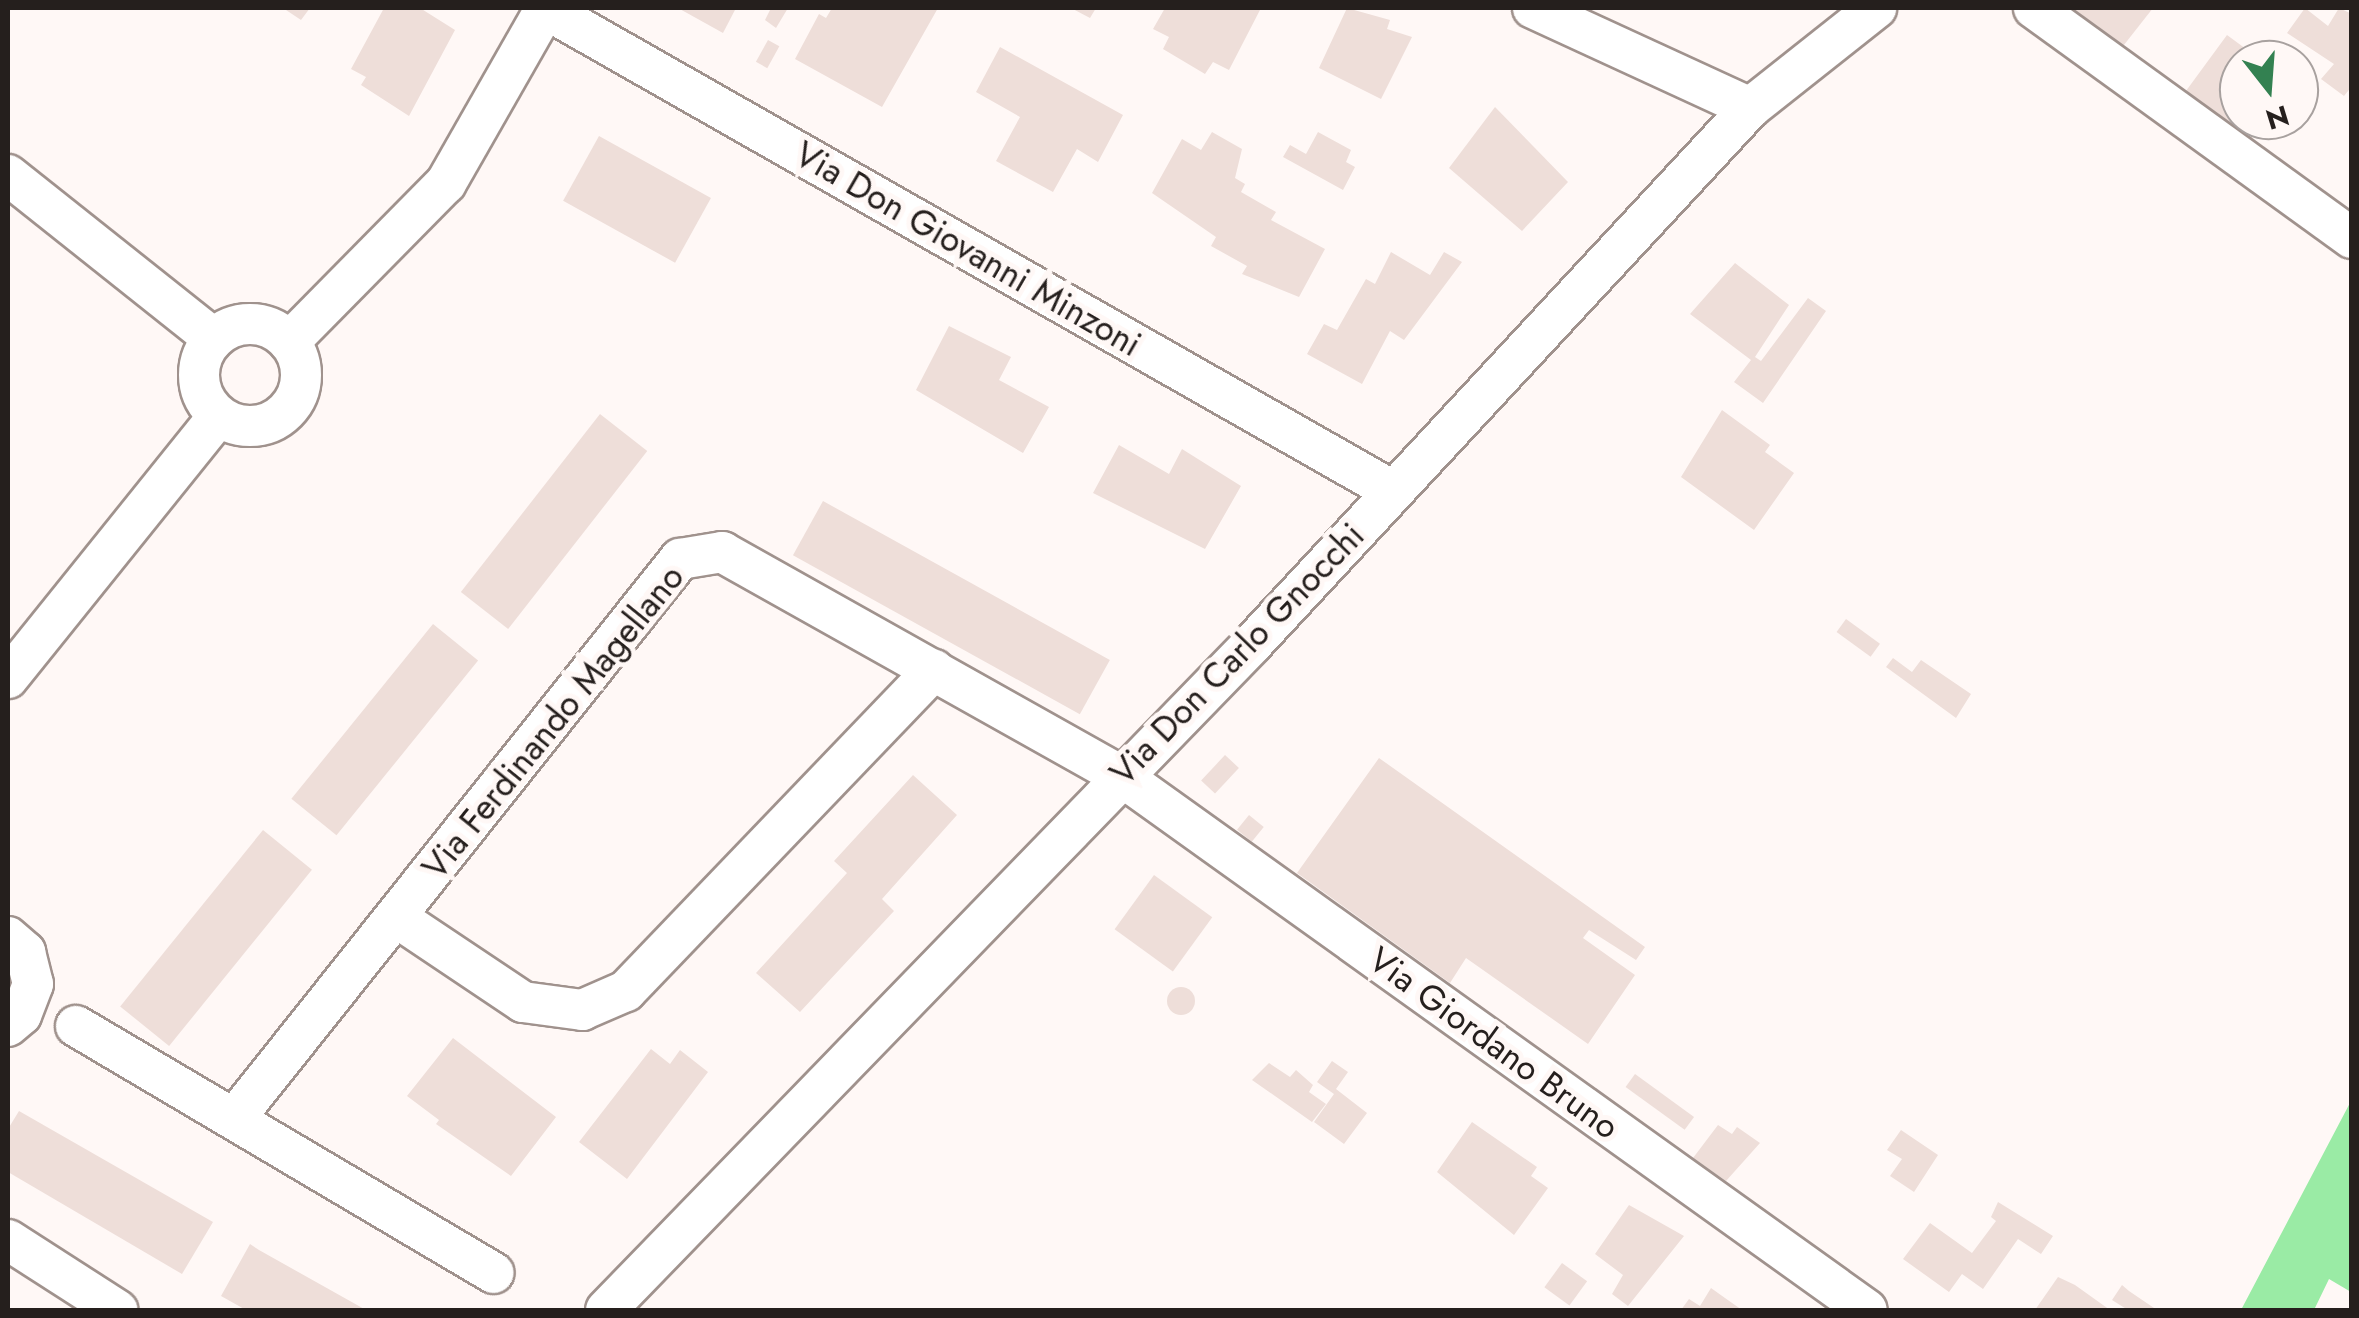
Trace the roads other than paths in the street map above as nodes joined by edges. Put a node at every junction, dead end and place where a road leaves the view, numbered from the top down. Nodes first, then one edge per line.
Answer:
1 (545, 8) edge
2 (1533, 8) edge
3 (1876, 8) edge
4 (2034, 8) edge
5 (1750, 108) junction
6 (8, 175) edge
7 (2352, 238) edge
8 (214, 339) junction
9 (289, 342) junction
10 (218, 416) junction
11 (1393, 490) junction
12 (934, 670) junction
13 (8, 678) edge
14 (1122, 776) junction
15 (396, 917) junction
16 (8, 938) edge
17 (8, 1026) edge
18 (76, 1026) dead end
19 (234, 1119) junction
20 (8, 1240) edge
21 (493, 1273) dead end
22 (117, 1310) edge
23 (606, 1310) edge
24 (1868, 1310) edge

1 - 9 street
1 - 11 street, Via Don Giovanni Minzoni
2 - 5 street
3 - 5 street, Via Don Carlo Gnocchi
4 - 7 street
5 - 11 street, Via Don Carlo Gnocchi
6 - 8 street
8 - 9 street
8 - 10 street
9 - 10 street
10 - 13 street
11 - 14 street, Via Don Carlo Gnocchi
12 - 14 street, Via Ferdinando Magellano
12 - 15 street, Via Ferdinando Magellano
12 - 15 street, Via Ferdinando Magellano
14 - 23 street, Via Don Carlo Gnocchi
14 - 24 street, Via Giordano Bruno
15 - 19 street, Via Ferdinando Magellano
16 - 17 street
18 - 19 street
19 - 21 street
20 - 22 street

